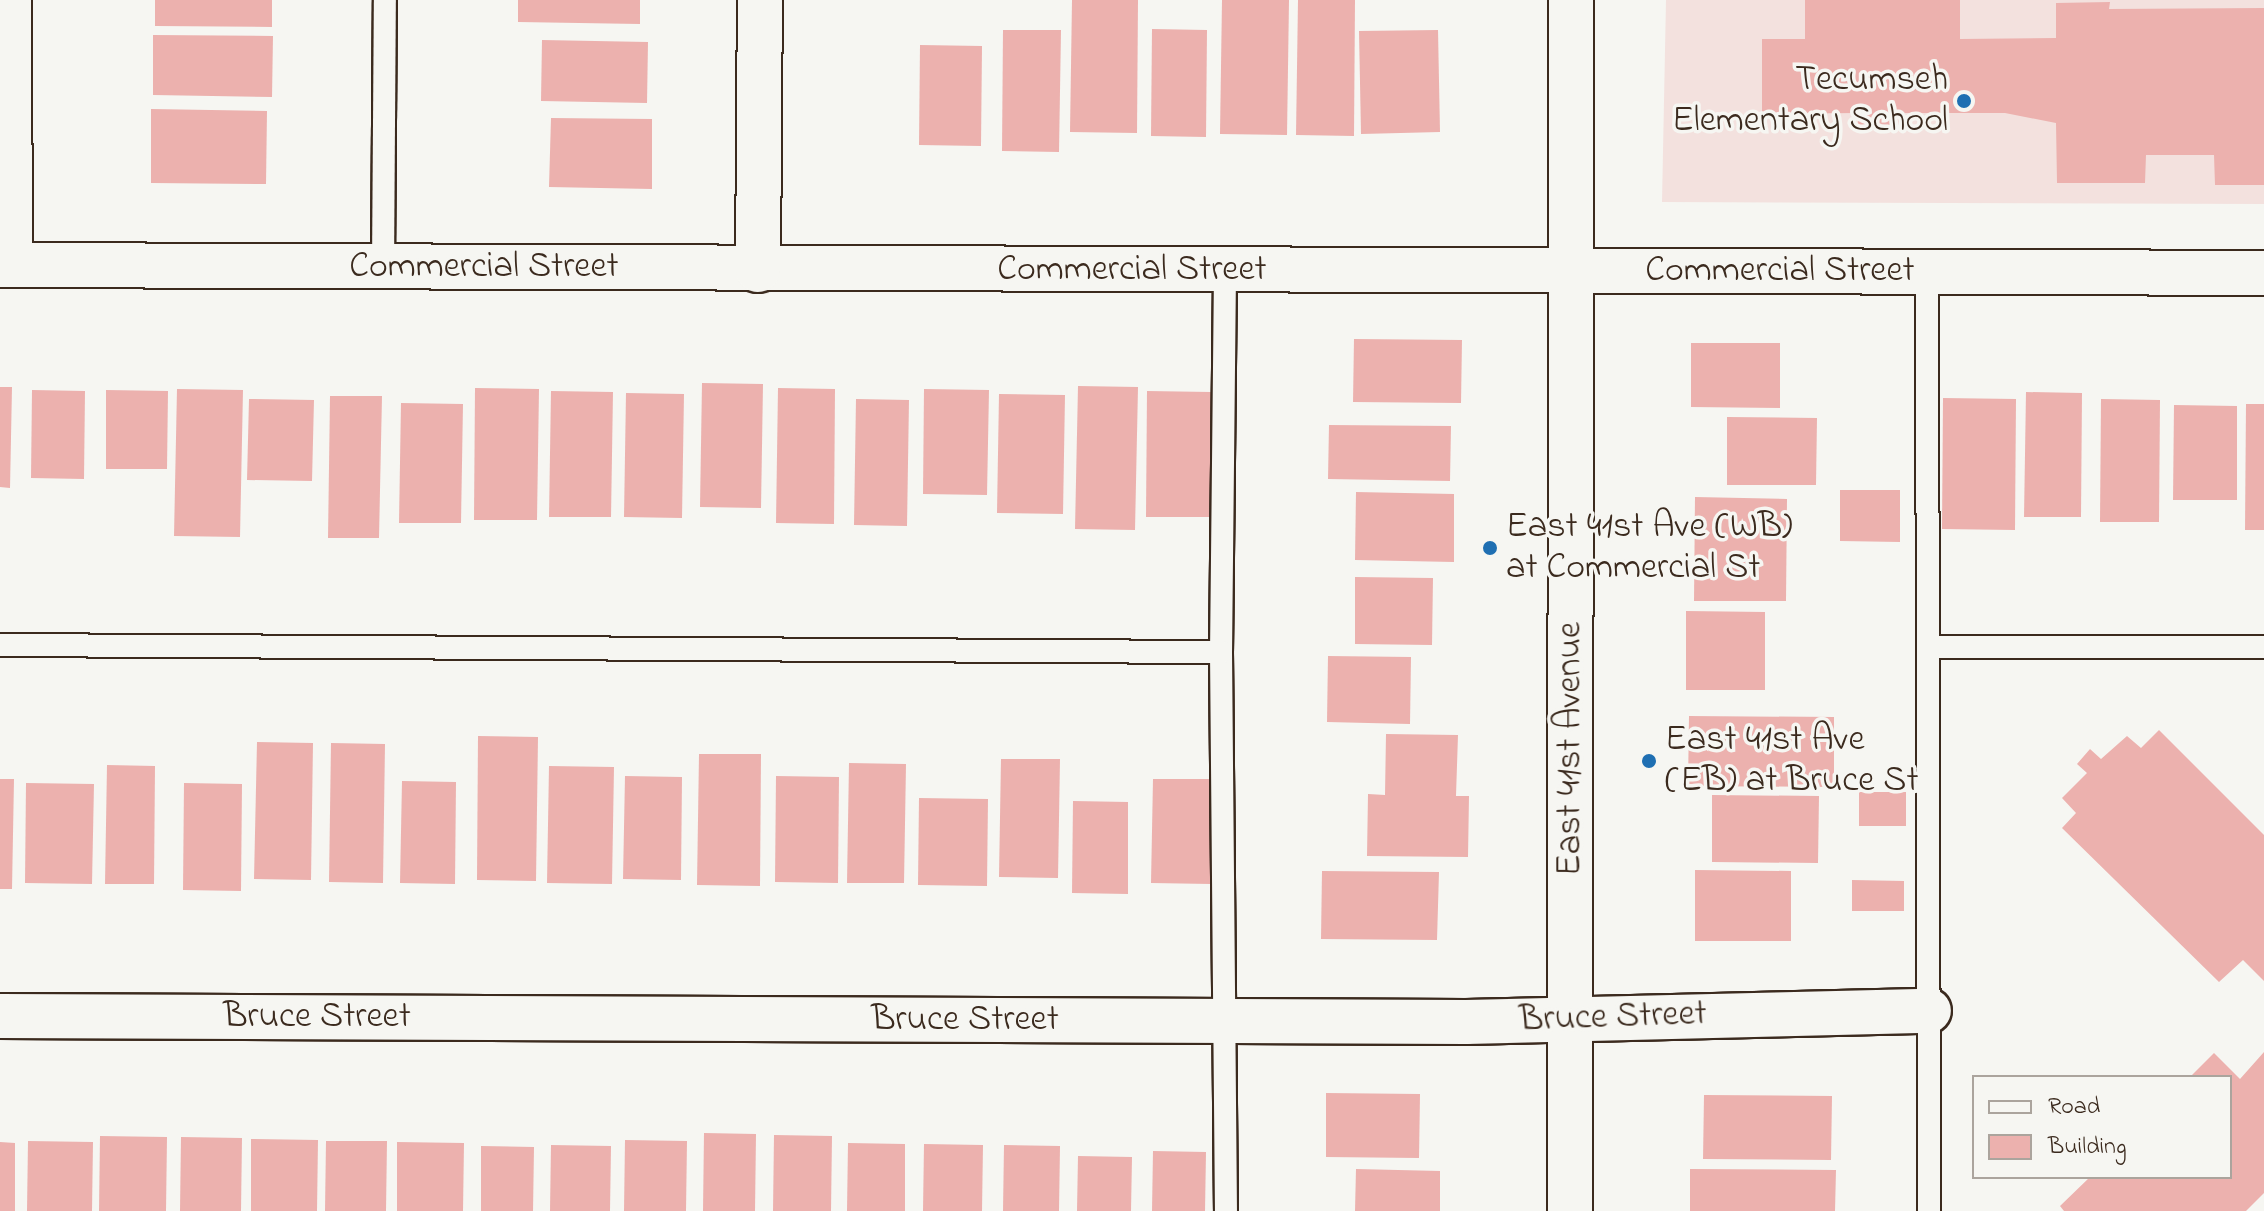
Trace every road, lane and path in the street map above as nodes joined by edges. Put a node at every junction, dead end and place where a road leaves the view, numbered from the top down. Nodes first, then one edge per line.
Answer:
1 (9, 0) edge
2 (385, 0) edge
3 (760, 0) edge
4 (1571, 0) edge
5 (5, 265) edge
6 (383, 267) junction
7 (758, 270) junction
8 (1927, 271) junction
9 (1225, 272) junction
10 (1570, 272) junction
11 (2264, 273) edge
12 (0, 645) edge
13 (1928, 647) junction
14 (2264, 647) edge
15 (1221, 652) junction
16 (1929, 1011) junction
17 (0, 1016) edge
18 (1570, 1018) junction
19 (1225, 1022) junction
20 (1226, 1211) edge
21 (1570, 1211) edge
22 (1929, 1211) edge

1 - 5 street
2 - 6 lane
3 - 7 street
4 - 10 street, East 41st Avenue
5 - 6 street, Commercial Street
6 - 7 street, Commercial Street
7 - 9 street, Commercial Street
8 - 10 street, Commercial Street
8 - 11 street, Commercial Street
8 - 13 lane
9 - 10 street, Commercial Street
9 - 15 lane
10 - 18 street, East 41st Avenue
12 - 15 lane
13 - 14 lane
13 - 16 lane
15 - 19 lane
16 - 18 street, Bruce Street
16 - 22 lane
17 - 19 street, Bruce Street
18 - 19 street, Bruce Street
18 - 21 street, East 41st Avenue
19 - 20 lane

